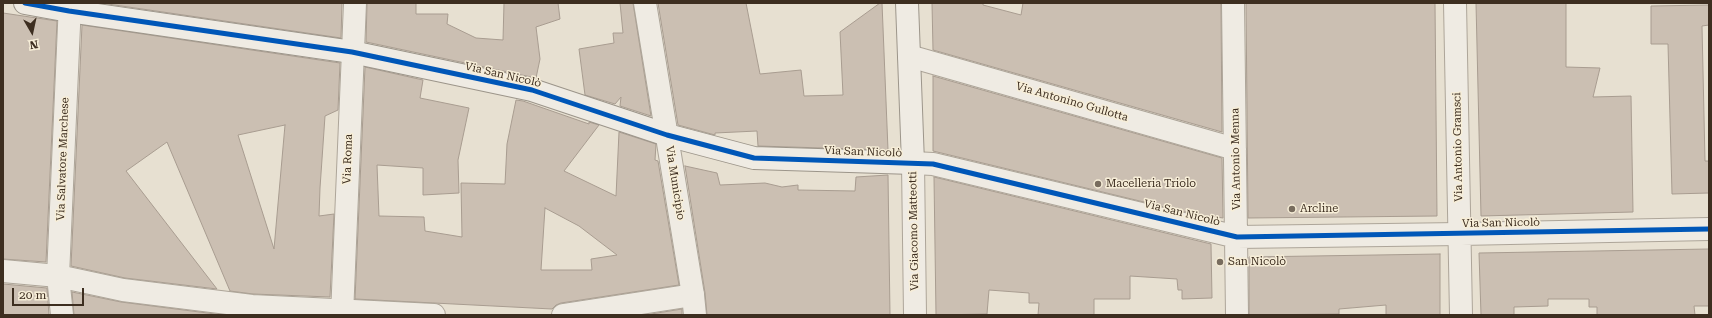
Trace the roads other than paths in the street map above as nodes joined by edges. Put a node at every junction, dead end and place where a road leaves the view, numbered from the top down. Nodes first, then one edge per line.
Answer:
1 (25, 3) edge
2 (355, 3) edge
3 (645, 3) edge
4 (907, 3) edge
5 (1233, 3) edge
6 (1455, 3) edge
7 (70, 7) edge
8 (352, 52) junction
9 (909, 56) junction
10 (667, 135) junction
11 (1236, 149) junction
12 (913, 163) junction
13 (1709, 229) edge
14 (1460, 234) junction
15 (1237, 237) junction
16 (3, 271) edge
17 (58, 276) junction
18 (694, 305) edge
19 (342, 313) edge
20 (62, 315) edge
21 (434, 315) edge
22 (564, 315) edge
23 (915, 315) edge
24 (1237, 315) edge
25 (1461, 315) edge

1 - 7 street, Via San Nicolò
2 - 8 street, Via Roma
3 - 10 street, Via Municipio
4 - 9 street, Via Giacomo Matteotti
5 - 11 street, Via Antonio Menna
6 - 14 street, Via Antonio Gramsci
7 - 8 street, Via San Nicolò
7 - 17 street, Via Salvatore Marchese
8 - 10 street, Via San Nicolò
8 - 19 street, Via Roma
9 - 11 street, Via Antonino Gullotta
9 - 12 street, Via Giacomo Matteotti
10 - 12 street, Via San Nicolò
10 - 18 street, Via Municipio
11 - 15 street, Via Antonio Menna
12 - 15 street, Via San Nicolò
12 - 23 street, Via Giacomo Matteotti
13 - 14 street, Via San Nicolò
14 - 15 street, Via San Nicolò
14 - 25 street, Via Antonio Gramsci
15 - 24 street, Via Antonio Menna
16 - 17 street
17 - 19 street
17 - 20 street, Via Salvatore Marchese
18 - 22 street
19 - 21 street

